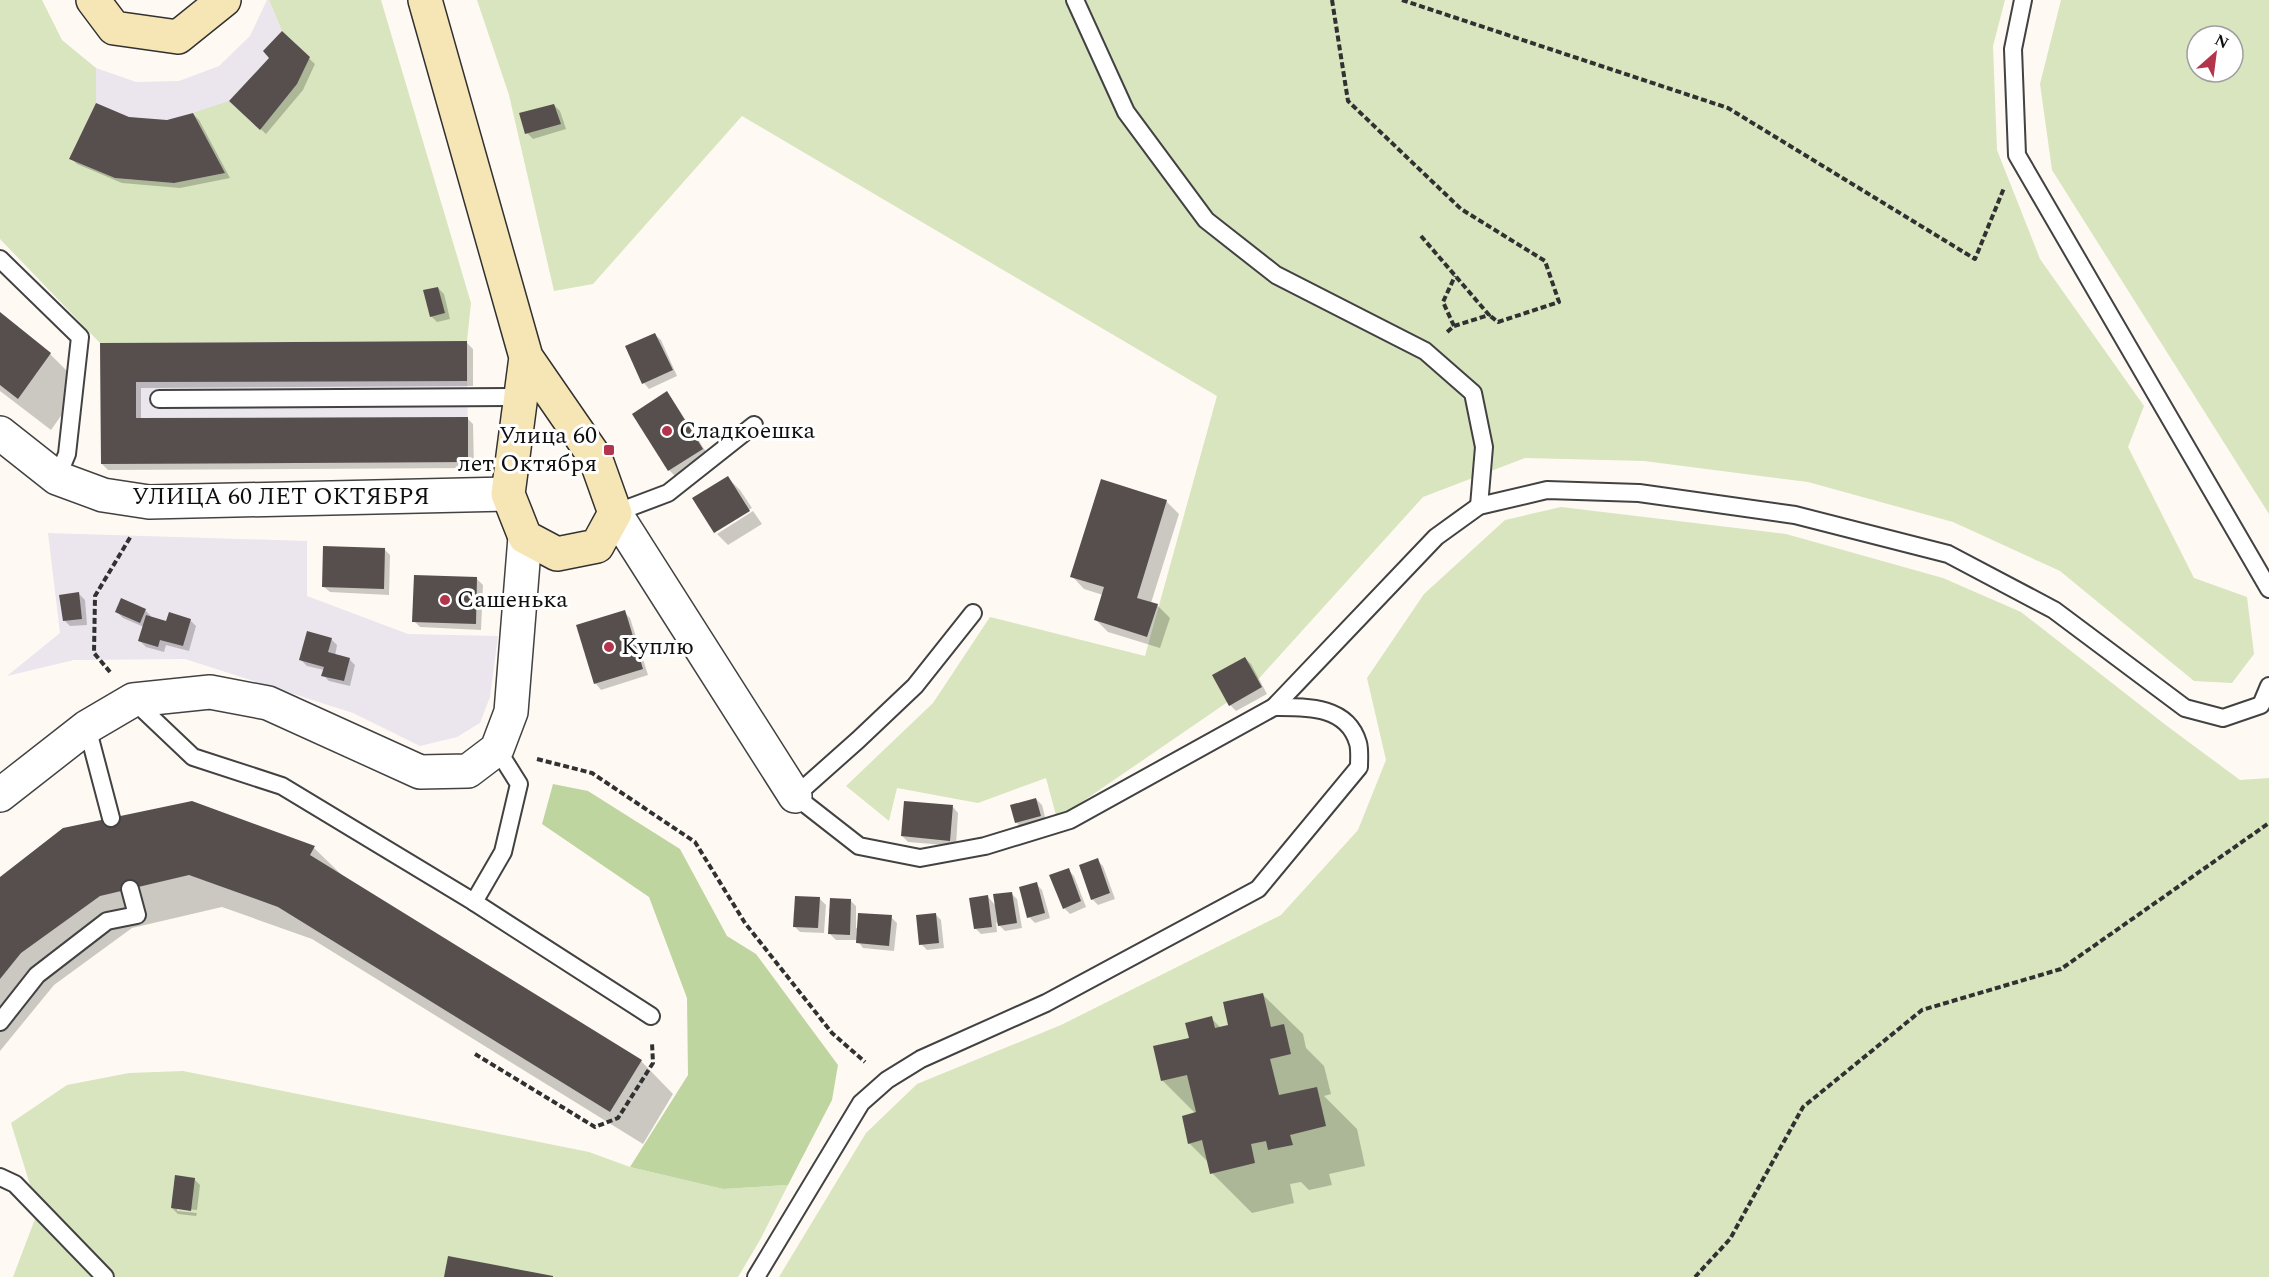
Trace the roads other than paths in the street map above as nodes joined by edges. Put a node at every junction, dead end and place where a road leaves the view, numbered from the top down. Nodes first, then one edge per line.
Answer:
1 (93, 0) edge
2 (224, 0) edge
3 (425, 0) edge
4 (1075, 0) edge
5 (2023, 0) edge
6 (0, 259) edge
7 (526, 357) junction
8 (521, 397) junction
9 (159, 399) dead end
10 (754, 425) dead end
11 (0, 433) edge
12 (57, 478) junction
13 (508, 495) junction
14 (1479, 506) junction
15 (615, 513) junction
16 (525, 537) junction
17 (2269, 589) edge
18 (973, 613) dead end
19 (2269, 686) edge
20 (133, 700) junction
21 (1274, 708) junction
22 (87, 727) junction
23 (497, 750) junction
24 (0, 795) edge
25 (795, 796) junction
26 (111, 818) dead end
27 (130, 889) dead end
28 (474, 902) junction
29 (651, 1016) road end
30 (0, 1022) edge
31 (0, 1177) edge
32 (105, 1277) edge
33 (756, 1277) edge

1 - 2 street
3 - 7 street
4 - 14 lane
5 - 17 lane
6 - 12 lane
7 - 8 street
7 - 15 street
8 - 9 lane
8 - 13 street
10 - 15 lane
11 - 12 street, УЛИЦА 60 ЛЕТ ОКТЯБРЯ
12 - 13 street, УЛИЦА 60 ЛЕТ ОКТЯБРЯ
13 - 16 street
14 - 19 lane
14 - 21 lane
15 - 16 street
15 - 25 street
16 - 23 street
18 - 25 lane
20 - 22 street
20 - 23 street
20 - 28 lane
21 - 25 lane
21 - 33 lane
22 - 24 street
22 - 26 lane
23 - 28 lane
27 - 30 lane
28 - 29 lane
31 - 32 lane

